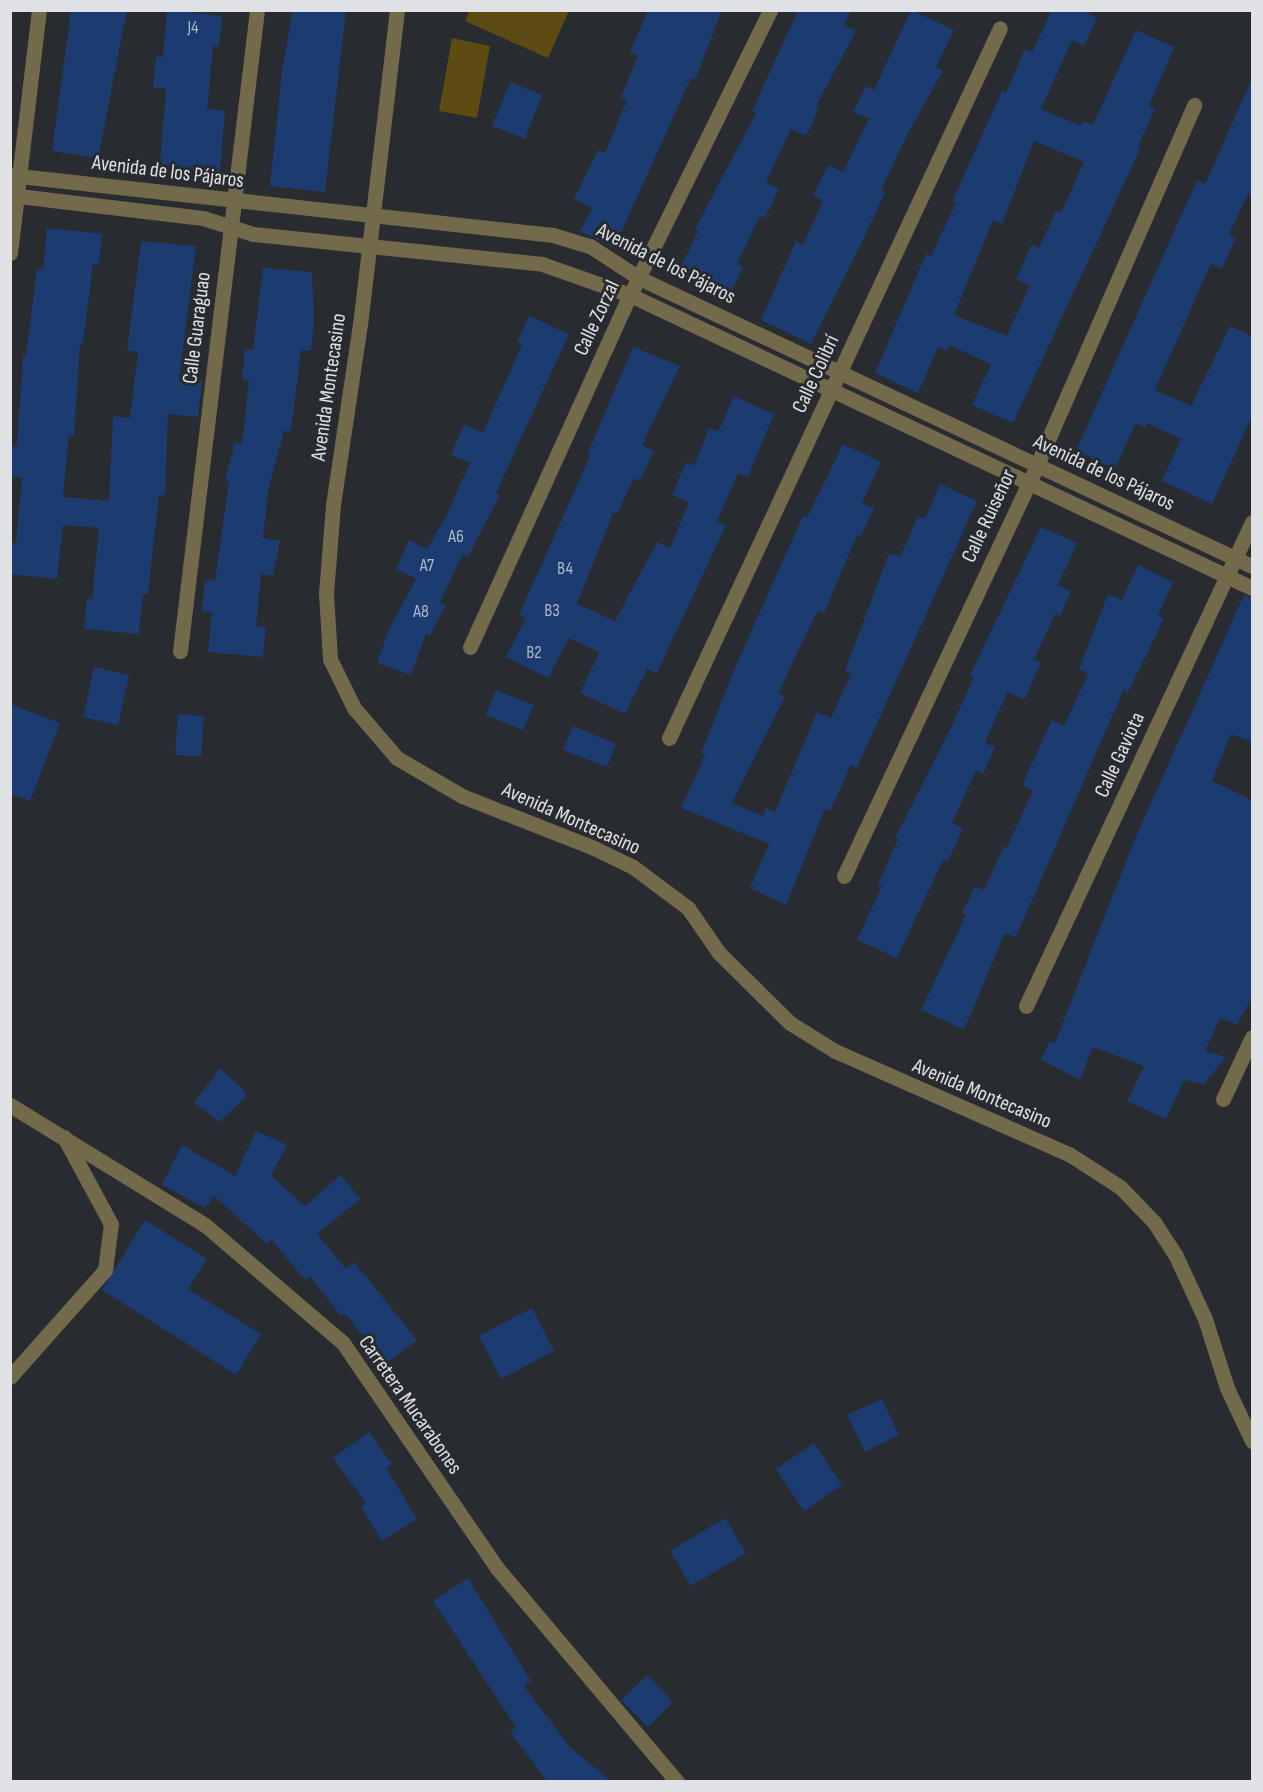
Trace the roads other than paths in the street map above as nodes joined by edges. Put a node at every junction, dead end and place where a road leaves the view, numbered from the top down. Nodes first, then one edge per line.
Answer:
1 (39, 10) edge
2 (257, 10) edge
3 (397, 10) edge
4 (770, 10) edge
5 (1000, 28) dead end
6 (1194, 105) dead end
7 (15, 175) edge
8 (14, 196) edge
9 (233, 201) junction
10 (371, 215) junction
11 (231, 227) junction
12 (368, 248) junction
13 (10, 253) edge
14 (639, 278) junction
15 (630, 295) junction
16 (840, 372) junction
17 (831, 390) junction
18 (1037, 465) junction
19 (1028, 482) junction
20 (1252, 522) edge
21 (1236, 558) junction
22 (1252, 566) edge
23 (1227, 576) junction
24 (1252, 588) edge
25 (470, 647) dead end
26 (180, 651) dead end
27 (669, 738) dead end
28 (844, 876) dead end
29 (1026, 1006) dead end
30 (1252, 1037) edge
31 (1223, 1099) dead end
32 (10, 1105) edge
33 (64, 1136) junction
34 (10, 1377) edge
35 (1252, 1441) edge
36 (678, 1782) edge

1 - 7 street
2 - 9 street, Calle Guaraguao
3 - 10 street, Avenida Montecasino
4 - 14 street, Calle Zorzal
5 - 16 street, Calle Colibrí
6 - 18 street, Calle Ruiseñor
7 - 8 street
7 - 9 street, Avenida de los Pájaros
8 - 11 street, Avenida de los Pájaros
8 - 13 street
9 - 10 street, Avenida de los Pájaros
9 - 11 street, Calle Guaraguao
10 - 12 street, Avenida Montecasino
10 - 14 street, Avenida de los Pájaros
11 - 12 street, Avenida de los Pájaros
11 - 26 street, Calle Guaraguao
12 - 15 street, Avenida de los Pájaros
12 - 35 street, Avenida Montecasino
14 - 15 street, Calle Zorzal
14 - 16 street, Avenida de los Pájaros
15 - 17 street, Avenida de los Pájaros
15 - 25 street, Calle Zorzal
16 - 17 street, Calle Colibrí
16 - 18 street, Avenida de los Pájaros
17 - 19 street, Avenida de los Pájaros
17 - 27 street, Calle Colibrí
18 - 19 street, Calle Ruiseñor
18 - 21 street, Avenida de los Pájaros
19 - 23 street, Avenida de los Pájaros
19 - 28 street, Calle Ruiseñor
20 - 21 street, Calle Gaviota
21 - 22 street, Avenida de los Pájaros
21 - 23 street, Calle Gaviota
23 - 24 street, Avenida de los Pájaros
23 - 29 street, Calle Gaviota
30 - 31 street
32 - 33 street, Carretera Mucarabones
33 - 34 street
33 - 36 street, Carretera Mucarabones

